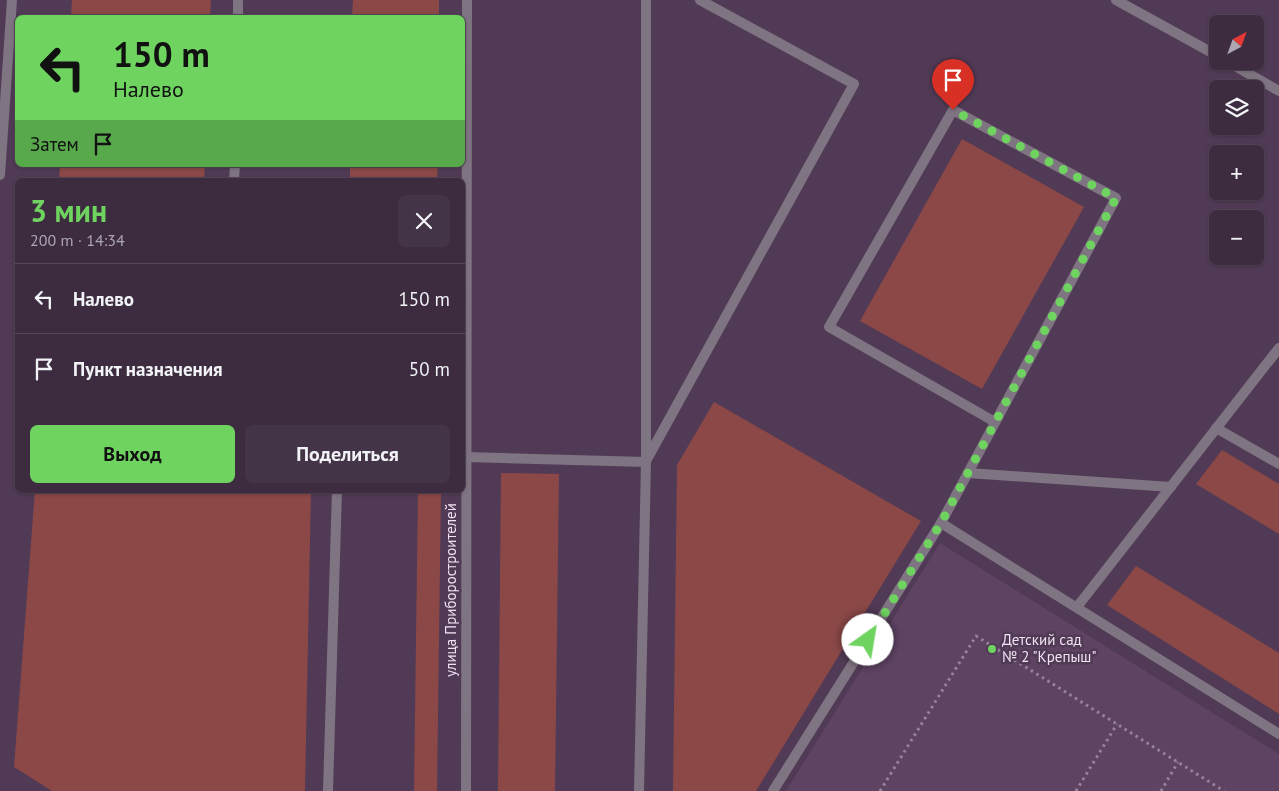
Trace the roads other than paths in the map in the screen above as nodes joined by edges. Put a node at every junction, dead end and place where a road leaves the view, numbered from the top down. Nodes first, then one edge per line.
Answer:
1 (12, 0) edge
2 (238, 0) edge
3 (467, 0) edge
4 (646, 0) edge
5 (700, 0) edge
6 (1116, 0) edge
7 (238, 15) edge
8 (1209, 51) edge
9 (1242, 70) edge
10 (1279, 91) edge
11 (0, 176) edge
12 (465, 233) edge
13 (1279, 348) edge
14 (465, 403) edge
15 (996, 422) junction
16 (1216, 428) junction
17 (466, 457) junction
18 (646, 462) junction
19 (1279, 464) edge
20 (968, 473) junction
21 (1171, 487) junction
22 (337, 493) edge
23 (941, 523) junction
24 (1076, 607) junction
25 (1279, 734) edge
26 (328, 791) edge
27 (466, 791) edge
28 (639, 791) edge
29 (773, 791) edge

1 - 11 street
2 - 7 street
3 - 12 street, улица Приборостроителей
4 - 18 street
5 - 18 street
6 - 8 street
9 - 10 street
13 - 16 street
14 - 17 street, улица Приборостроителей
15 - 15 street
15 - 20 street
16 - 19 street
16 - 21 street
17 - 18 street
17 - 27 street, улица Приборостроителей
18 - 28 street
20 - 21 street
20 - 23 street
21 - 24 street
22 - 26 street
23 - 24 street
23 - 29 street
24 - 25 street

